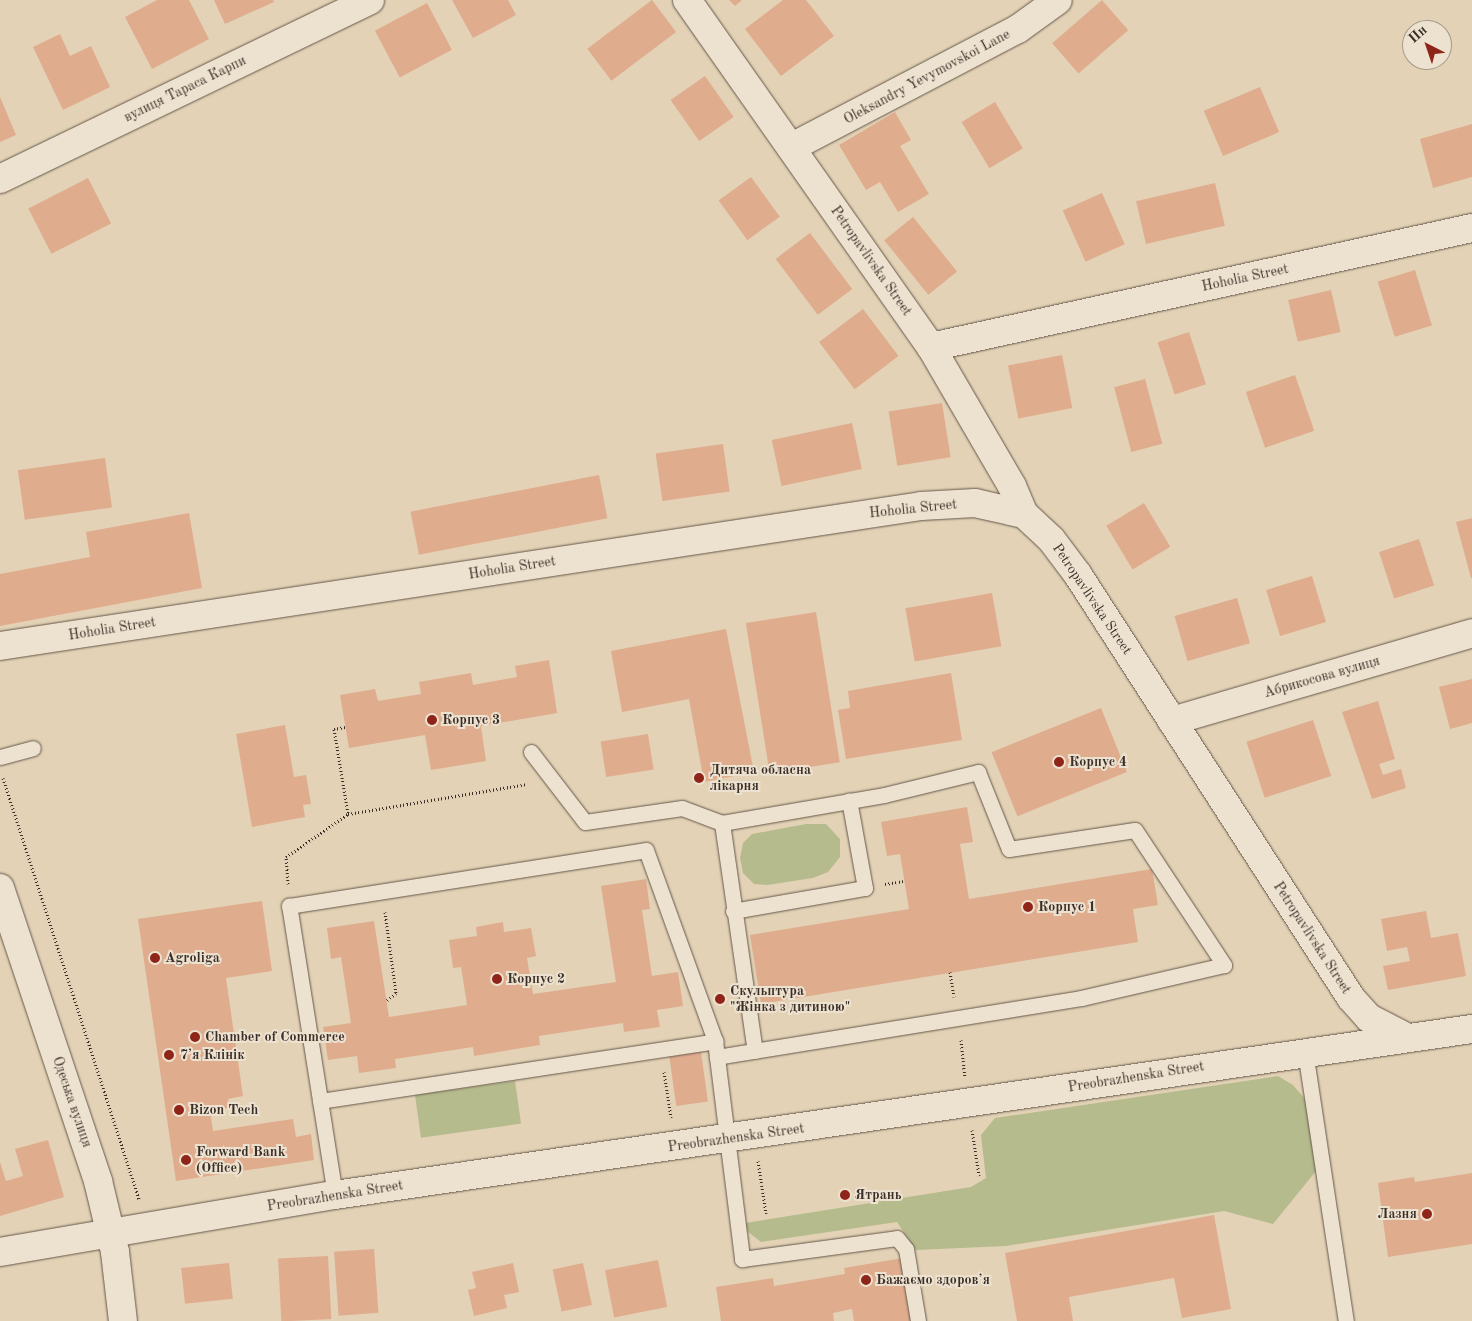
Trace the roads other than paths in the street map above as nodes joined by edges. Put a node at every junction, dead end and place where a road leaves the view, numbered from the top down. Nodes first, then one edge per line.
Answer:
1 (370, 0) edge
2 (687, 0) edge
3 (1058, 0) edge
4 (792, 147) junction
5 (0, 179) edge
6 (1472, 228) edge
7 (930, 347) junction
8 (1024, 514) junction
9 (1472, 633) edge
10 (0, 646) edge
11 (1172, 721) junction
12 (32, 748) dead end
13 (531, 752) dead end
14 (0, 757) edge
15 (849, 800) junction
16 (722, 823) junction
17 (0, 888) edge
18 (733, 911) junction
19 (1472, 1029) edge
20 (1406, 1037) junction
21 (715, 1041) junction
22 (755, 1051) junction
23 (1305, 1051) junction
24 (717, 1057) junction
25 (320, 1101) junction
26 (728, 1140) junction
27 (335, 1195) junction
28 (111, 1232) junction
29 (0, 1252) edge
30 (123, 1321) edge
31 (918, 1321) edge
32 (1346, 1321) edge

1 - 5 main road, вулиця Тараса Карпи
2 - 4 main road, Petropavlivska Street
3 - 4 main road, Oleksandry Yevymovskoi Lane
4 - 7 main road, Petropavlivska Street
6 - 7 main road, Hoholia Street
7 - 8 main road, Petropavlivska Street
8 - 10 main road, Hoholia Street
8 - 11 main road, Petropavlivska Street
9 - 11 main road, Абрикосова вулиця
11 - 20 main road, Petropavlivska Street
12 - 14 lane
13 - 16 lane
15 - 16 lane
15 - 18 lane
15 - 22 lane
16 - 18 lane
17 - 28 main road, Одеська вулиця
18 - 22 lane
19 - 20 main road, Preobrazhenska Street
20 - 23 main road, Preobrazhenska Street
21 - 24 lane
21 - 25 lane
21 - 25 lane
22 - 24 lane
23 - 26 main road, Preobrazhenska Street
23 - 32 lane
24 - 26 lane
25 - 27 lane
26 - 27 main road, Preobrazhenska Street
26 - 31 lane
27 - 28 main road, Preobrazhenska Street
28 - 29 main road, Preobrazhenska Street
28 - 30 main road, Одеська вулиця

